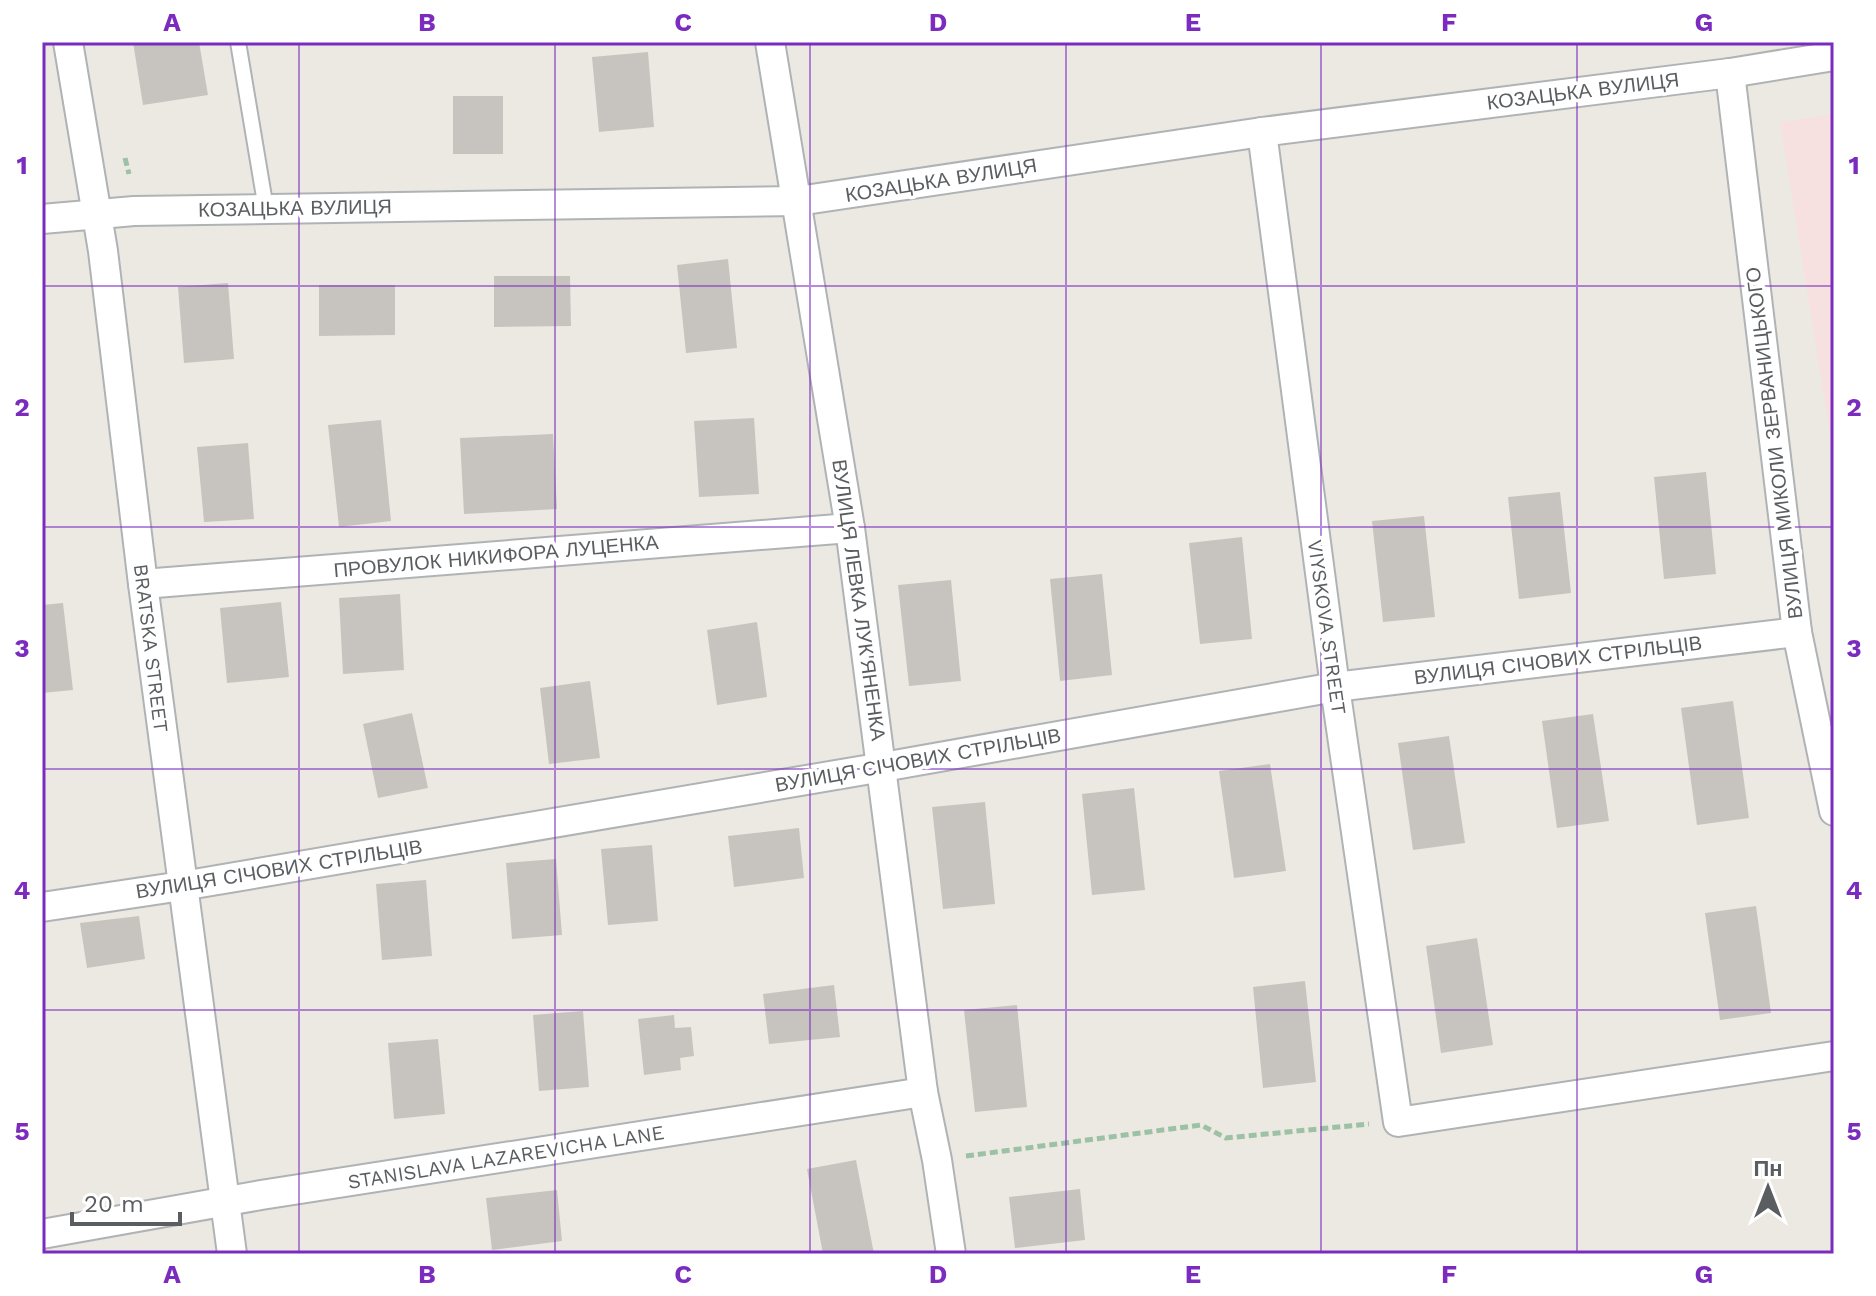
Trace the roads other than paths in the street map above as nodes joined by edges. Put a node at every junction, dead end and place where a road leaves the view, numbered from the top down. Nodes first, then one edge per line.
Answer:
1 (68, 42) edge
2 (238, 42) edge
3 (770, 42) edge
4 (1834, 56) edge
5 (1730, 73) junction
6 (1262, 132) junction
7 (798, 201) junction
8 (266, 209) junction
9 (97, 214) junction
10 (42, 219) edge
11 (850, 528) junction
12 (143, 584) junction
13 (1797, 632) junction
14 (1335, 687) junction
15 (883, 767) junction
16 (1834, 811) edge
17 (182, 886) junction
18 (42, 907) edge
19 (1834, 1056) edge
20 (923, 1092) junction
21 (225, 1201) junction
22 (42, 1234) edge
23 (232, 1254) edge
24 (951, 1254) edge

1 - 9 street, BRATSKA STREET
2 - 8 lane
3 - 7 street, ВУЛИЦЯ ЛЕВКА ЛУК'ЯНЕНКА
4 - 5 street, КОЗАЦЬКА ВУЛИЦЯ
5 - 6 street, КОЗАЦЬКА ВУЛИЦЯ
5 - 13 street, ВУЛИЦЯ МИКОЛИ ЗЕРВАНИЦЬКОГО
6 - 7 street, КОЗАЦЬКА ВУЛИЦЯ
6 - 14 street, VIYSKOVA STREET
7 - 8 street, КОЗАЦЬКА ВУЛИЦЯ
7 - 11 street, ВУЛИЦЯ ЛЕВКА ЛУК'ЯНЕНКА
8 - 9 street, КОЗАЦЬКА ВУЛИЦЯ
9 - 10 street, КОЗАЦЬКА ВУЛИЦЯ
9 - 12 street, BRATSKA STREET
11 - 12 street, ПРОВУЛОК НИКИФОРА ЛУЦЕНКА
11 - 15 street, ВУЛИЦЯ ЛЕВКА ЛУК'ЯНЕНКА
12 - 17 street, BRATSKA STREET
13 - 14 street, ВУЛИЦЯ СІЧОВИХ СТРІЛЬЦІВ
13 - 16 street, ВУЛИЦЯ МИКОЛИ ЗЕРВАНИЦЬКОГО
14 - 15 street, ВУЛИЦЯ СІЧОВИХ СТРІЛЬЦІВ
14 - 19 street, VIYSKOVA STREET
15 - 17 street, ВУЛИЦЯ СІЧОВИХ СТРІЛЬЦІВ
15 - 20 street, ВУЛИЦЯ ЛЕВКА ЛУК'ЯНЕНКА
17 - 18 street, ВУЛИЦЯ СІЧОВИХ СТРІЛЬЦІВ
17 - 21 street, BRATSKA STREET
20 - 21 street, STANISLAVA LAZAREVICHA LANE
20 - 24 street, ВУЛИЦЯ ЛЕВКА ЛУК'ЯНЕНКА
21 - 22 street, STANISLAVA LAZAREVICHA LANE
21 - 23 street, BRATSKA STREET

